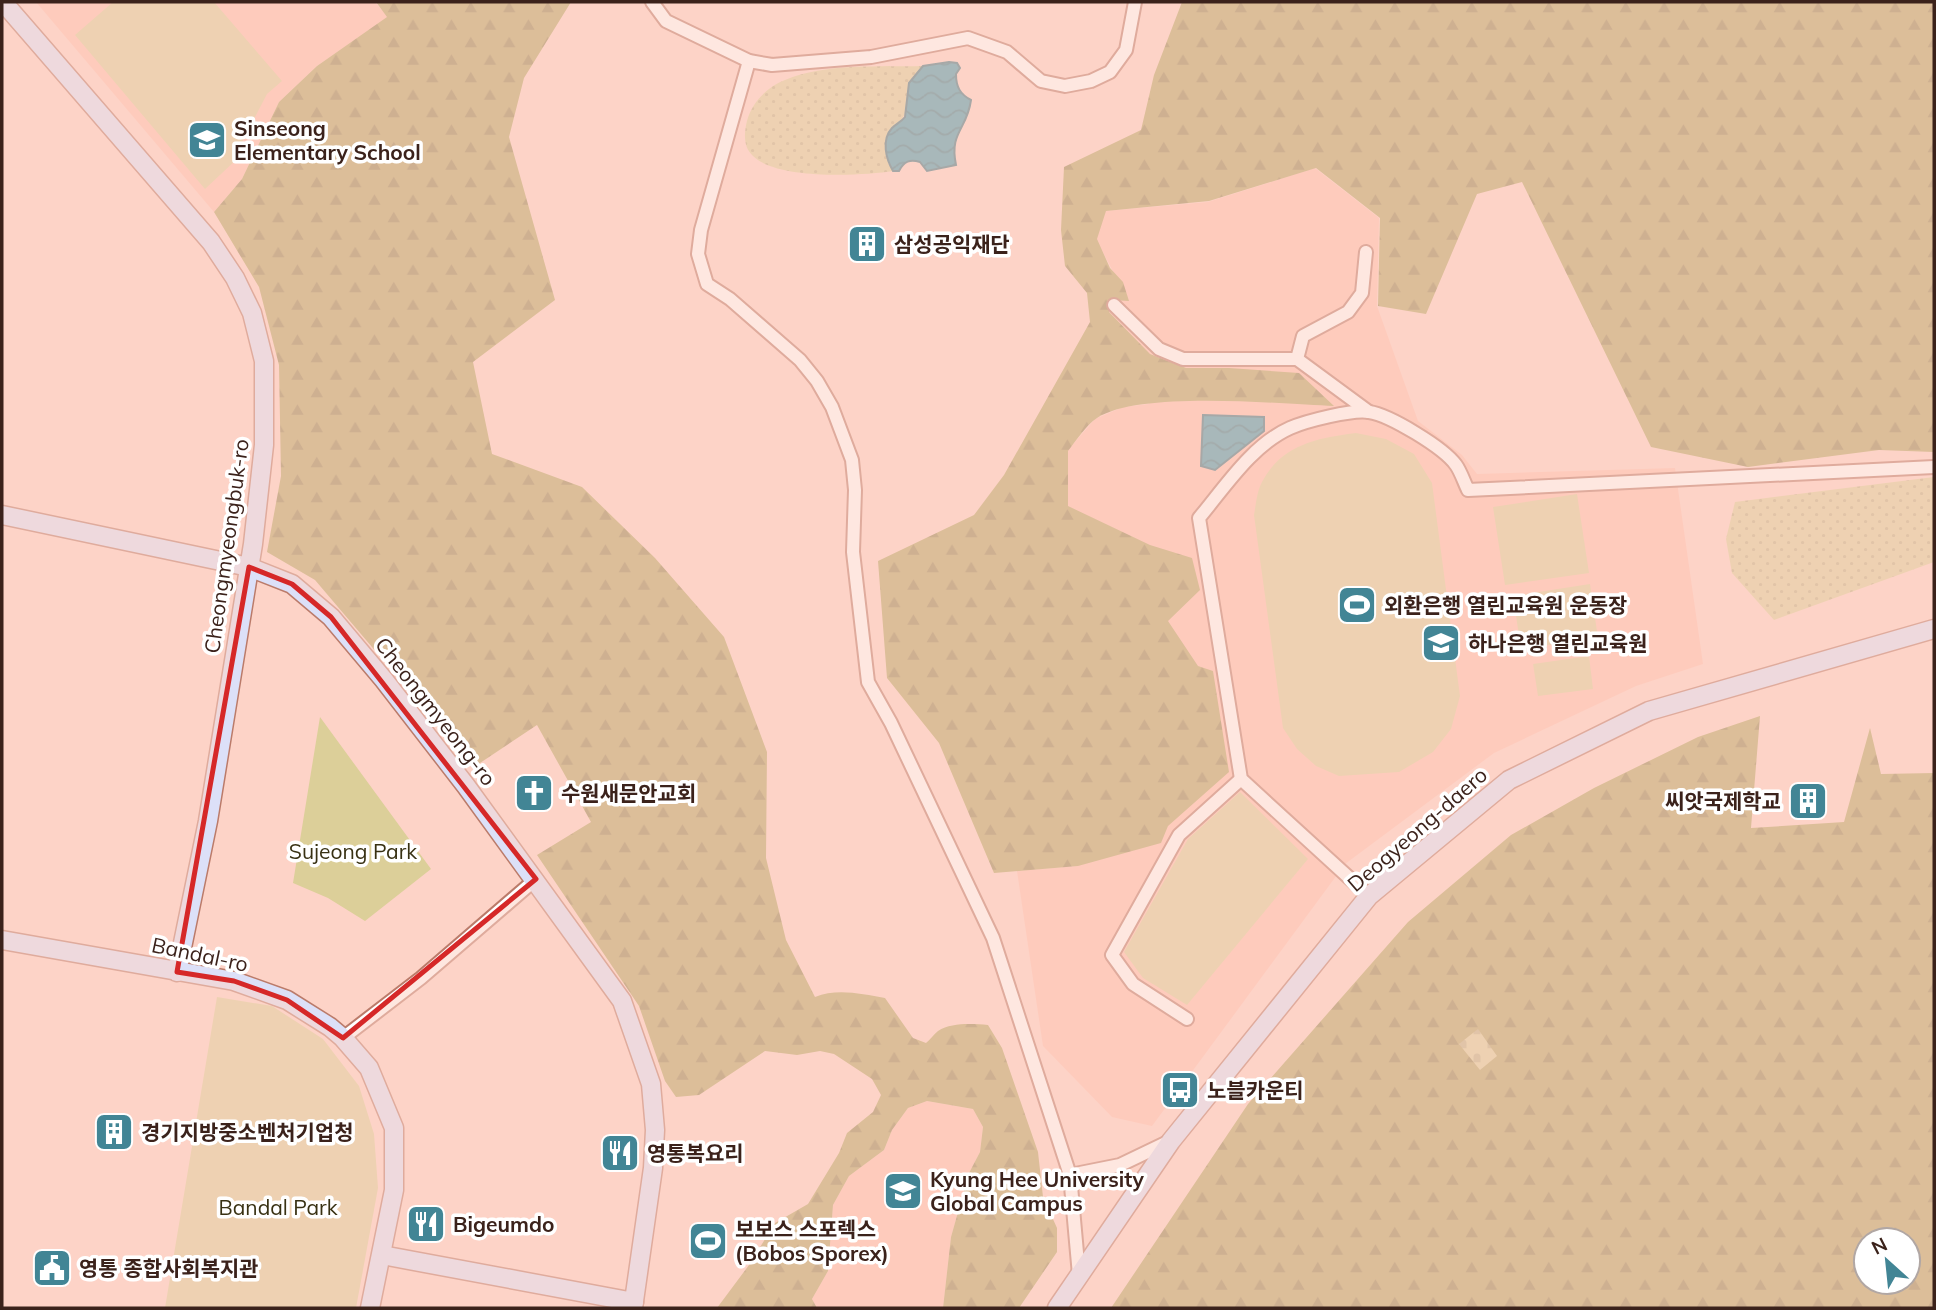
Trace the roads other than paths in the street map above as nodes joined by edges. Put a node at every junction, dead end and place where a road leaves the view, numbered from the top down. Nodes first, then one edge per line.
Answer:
1 (3, 2) edge
2 (652, 2) edge
3 (1135, 2) edge
4 (749, 61) junction
5 (1366, 252) dead end
6 (1114, 305) dead end
7 (1297, 359) junction
8 (1369, 412) junction
9 (1934, 467) edge
10 (2, 515) edge
11 (249, 567) junction
12 (1934, 629) edge
13 (1241, 779) junction
14 (536, 879) junction
15 (1369, 896) junction
16 (2, 940) edge
17 (177, 972) junction
18 (1188, 1019) dead end
19 (343, 1038) junction
20 (1171, 1141) junction
21 (1070, 1175) junction
22 (382, 1255) junction
23 (1079, 1275) junction
24 (633, 1305) edge
25 (370, 1308) edge
26 (1057, 1308) edge

1 - 11 street, Cheongmyeongbuk-ro
2 - 4 street
3 - 4 street
4 - 21 street
5 - 7 street
6 - 7 street
7 - 8 street
8 - 9 street
8 - 13 street
10 - 11 street, Cheongmyeong-ro
11 - 14 street, Cheongmyeong-ro
11 - 17 street, Cheongmyeongbuk-ro
12 - 15 street, Deogyeong-daero
13 - 15 street
13 - 18 street
14 - 19 street
14 - 24 street, Cheongmyeong-ro
15 - 20 street, Deogyeong-daero
16 - 17 street, Bandal-ro
17 - 19 street, Bandal-ro
19 - 22 street, Bandal-ro
20 - 21 street
20 - 23 street, Deogyeong-daero
21 - 23 street
22 - 24 street
22 - 25 street, Bandal-ro
23 - 26 street, Deogyeong-daero

